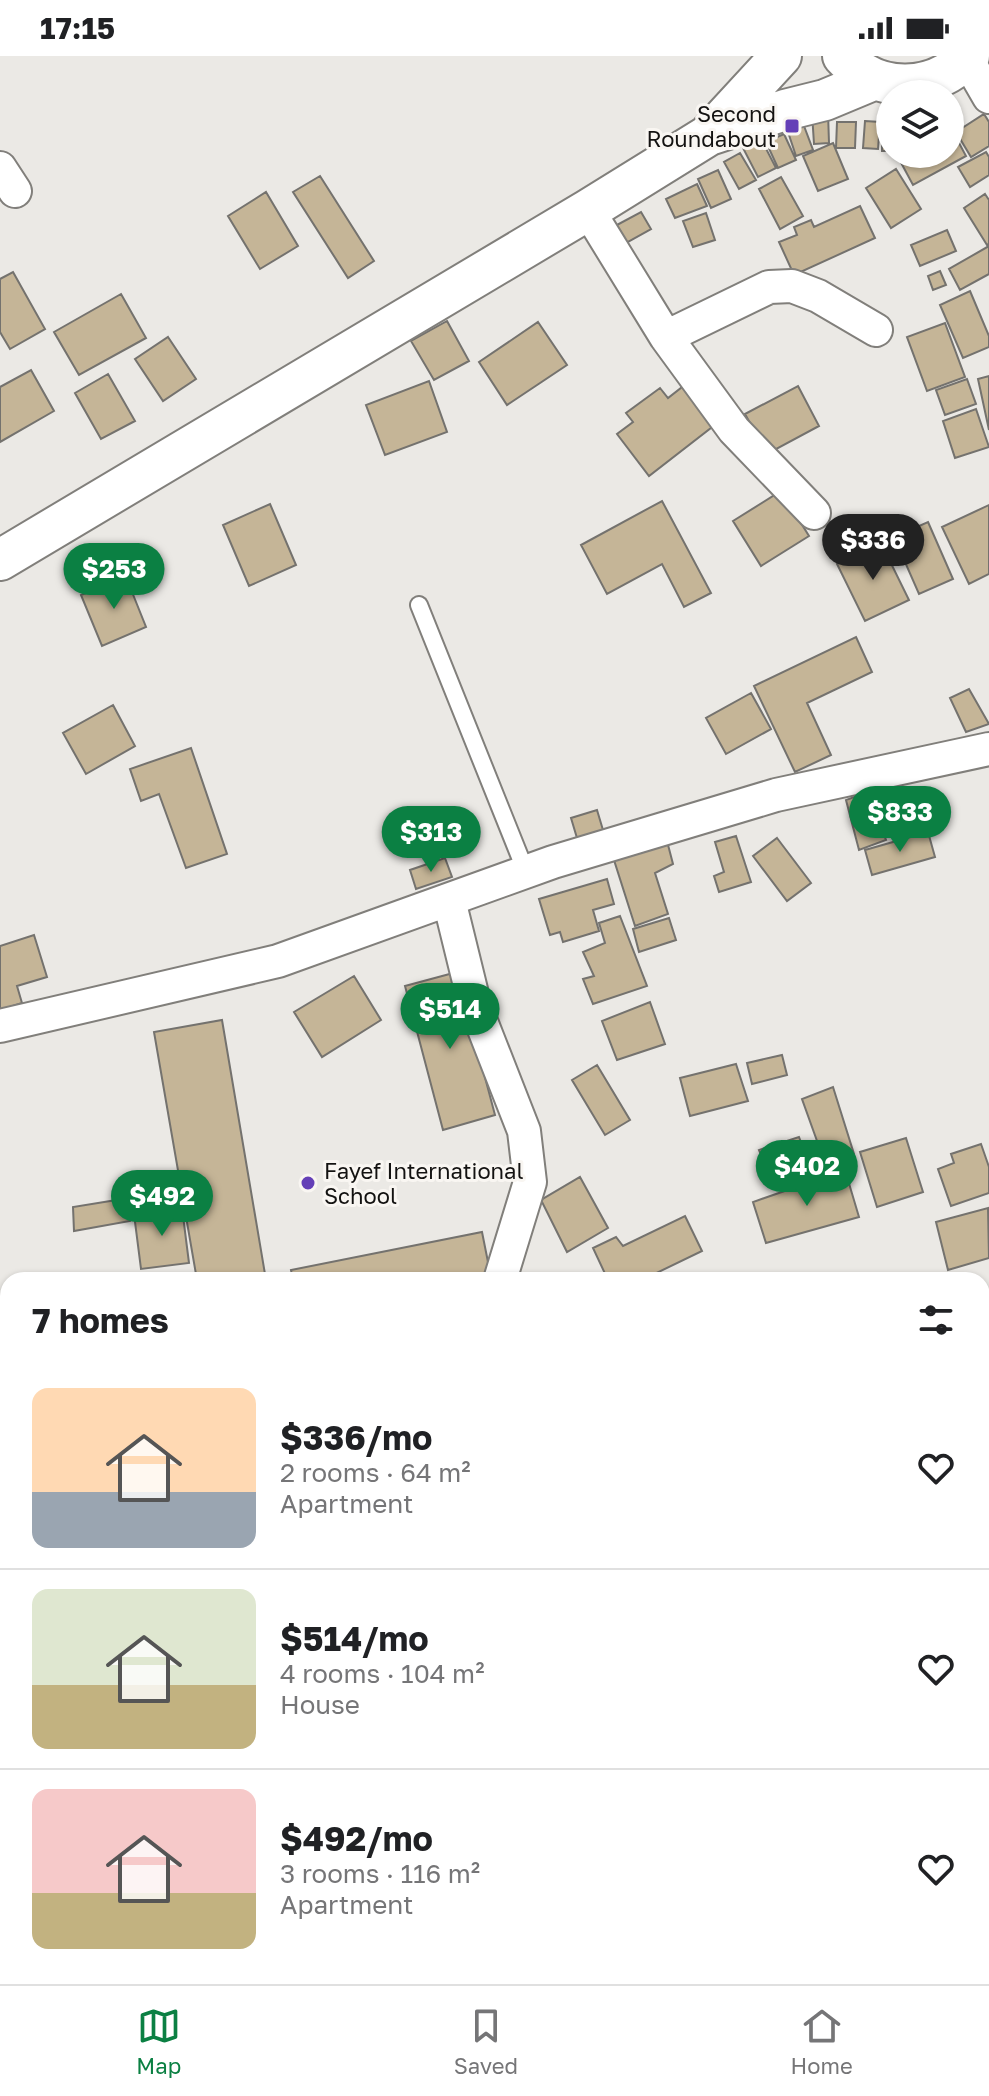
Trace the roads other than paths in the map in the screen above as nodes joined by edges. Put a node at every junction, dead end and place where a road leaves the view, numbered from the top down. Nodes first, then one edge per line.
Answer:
1 (781, 56) edge
2 (968, 58) edge
3 (858, 68) edge
4 (989, 97) edge
5 (709, 135) junction
6 (588, 210) junction
7 (876, 330) dead end
8 (666, 337) junction
9 (814, 513) dead end
10 (0, 560) edge
11 (419, 605) dead end
12 (989, 749) edge
13 (526, 872) junction
14 (449, 900) junction
15 (0, 1026) edge
16 (502, 1272) edge

1 - 5 street
2 - 3 street
2 - 4 street
3 - 5 street
5 - 6 street
6 - 8 street
6 - 10 street
7 - 8 street
8 - 9 street
11 - 13 lane
12 - 13 street
13 - 14 street
14 - 15 street
14 - 16 street

